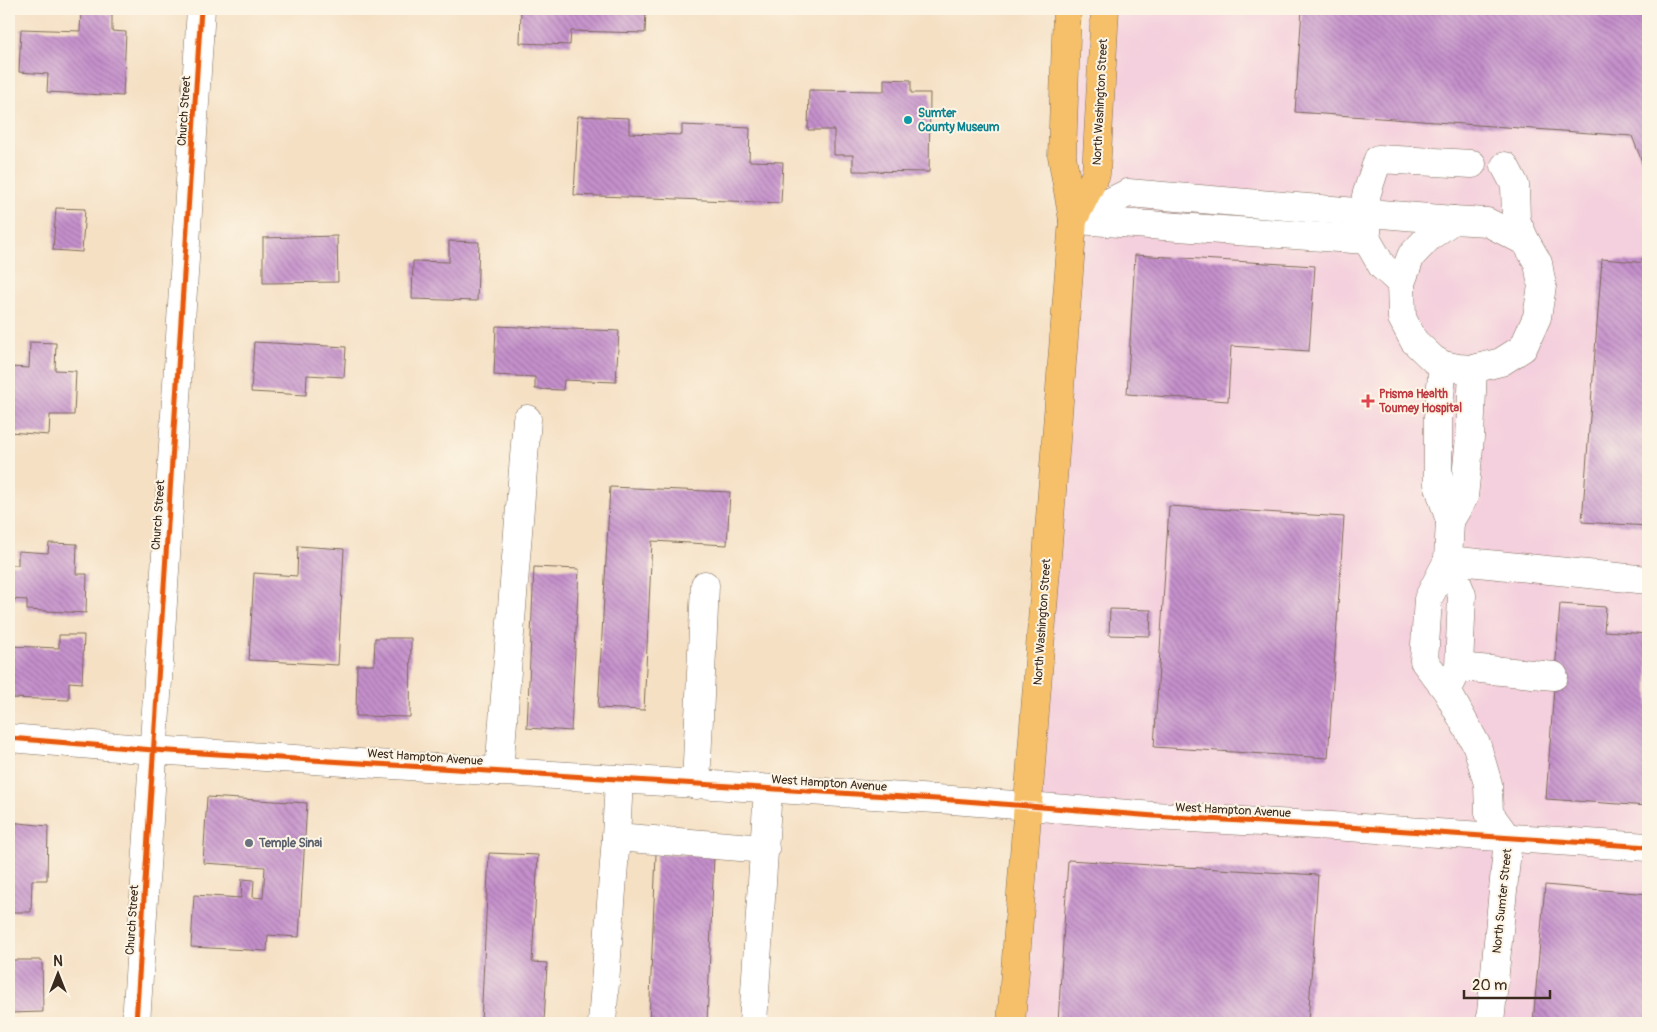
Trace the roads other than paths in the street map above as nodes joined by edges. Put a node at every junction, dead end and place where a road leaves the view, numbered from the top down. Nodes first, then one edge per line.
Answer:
1 (201, 9) edge
2 (1067, 9) edge
3 (1105, 9) edge
4 (1472, 164) dead end
5 (1505, 166) dead end
6 (1073, 220) junction
7 (1453, 220) junction
8 (1367, 227) junction
9 (1526, 242) junction
10 (1401, 283) junction
11 (1443, 364) junction
12 (1473, 369) junction
13 (527, 419) dead end
14 (1450, 521) junction
15 (1448, 560) junction
16 (1648, 580) edge
17 (704, 585) dead end
18 (1459, 667) junction
19 (1554, 676) dead end
20 (1446, 691) junction
21 (9, 738) edge
22 (153, 750) junction
23 (499, 772) junction
24 (619, 780) junction
25 (696, 785) junction
26 (768, 789) junction
27 (1028, 806) junction
28 (616, 838) junction
29 (1508, 839) junction
30 (1648, 847) edge
31 (765, 849) junction
32 (136, 1023) edge
33 (602, 1023) edge
34 (752, 1023) edge
35 (1011, 1023) edge
36 (1490, 1023) edge

1 - 22 street, Church Street
2 - 6 main road, North Washington Street
3 - 6 main road, North Washington Street
4 - 8 street
5 - 9 street
6 - 8 street
6 - 27 main road, North Washington Street
7 - 8 street
7 - 9 street
7 - 10 street
8 - 10 street
9 - 12 street
10 - 11 street
11 - 12 street
11 - 14 street
12 - 14 street
13 - 23 street
14 - 15 street
15 - 16 street
15 - 18 street
15 - 20 street
17 - 25 street
18 - 19 street
18 - 20 street
20 - 29 street
21 - 22 street, West Hampton Avenue
22 - 23 street, West Hampton Avenue
22 - 32 street, Church Street
23 - 24 street, West Hampton Avenue
24 - 25 street, West Hampton Avenue
24 - 28 street
25 - 26 street, West Hampton Avenue
26 - 27 street, West Hampton Avenue
26 - 31 street
27 - 29 street, West Hampton Avenue
27 - 35 main road, North Washington Street
28 - 31 street
28 - 33 street
29 - 30 street, West Hampton Avenue
29 - 36 street, North Sumter Street
31 - 34 street

